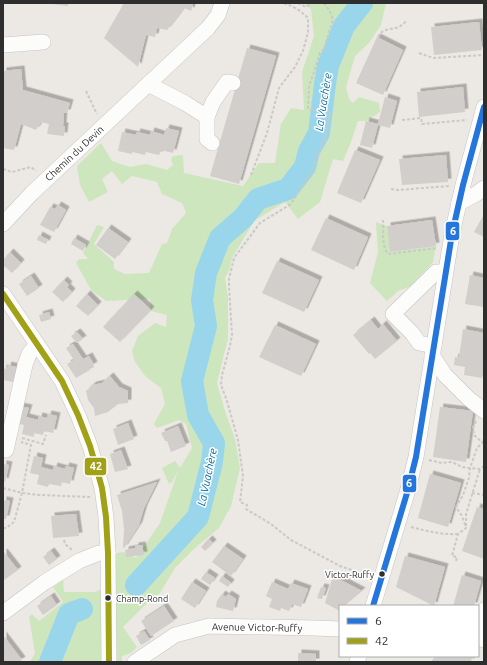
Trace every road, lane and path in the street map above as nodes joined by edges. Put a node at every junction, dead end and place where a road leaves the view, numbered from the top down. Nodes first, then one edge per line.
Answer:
1 (222, 3) edge
2 (282, 3) edge
3 (298, 3) edge
4 (312, 3) edge
5 (324, 3) edge
6 (407, 21) dead end
7 (378, 37) dead end
8 (43, 42) dead end
9 (3, 45) edge
10 (419, 53) dead end
11 (484, 56) edge
12 (233, 83) dead end
13 (148, 84) junction
14 (86, 91) dead end
15 (212, 102) junction
16 (185, 103) junction
17 (484, 107) edge
18 (207, 117) junction
19 (402, 120) dead end
20 (469, 120) dead end
21 (105, 124) junction
22 (212, 143) dead end
23 (3, 169) edge
24 (251, 175) dead end
25 (45, 180) junction
26 (452, 186) dead end
27 (484, 188) edge
28 (391, 189) dead end
29 (459, 203) junction
30 (383, 220) dead end
31 (3, 224) edge
32 (440, 248) dead end
33 (446, 272) junction
34 (3, 294) edge
35 (37, 344) junction
36 (433, 350) junction
37 (484, 411) edge
38 (46, 434) dead end
39 (474, 435) dead end
40 (484, 439) edge
41 (12, 442) junction
42 (482, 443) junction
43 (428, 460) dead end
44 (484, 466) edge
45 (470, 468) junction
46 (480, 469) junction
47 (3, 488) edge
48 (22, 493) junction
49 (472, 493) junction
50 (484, 495) edge
51 (103, 496) junction
52 (410, 526) dead end
53 (3, 528) edge
54 (466, 528) junction
55 (458, 534) junction
56 (64, 540) dead end
57 (78, 550) dead end
58 (108, 553) junction
59 (456, 561) dead end
60 (381, 581) junction
61 (374, 605) edge
62 (484, 610) edge
63 (3, 614) edge
64 (479, 624) edge
65 (339, 630) edge
66 (109, 662) edge
67 (135, 662) edge

1 - 13 street, Chemin du Devin
2 - 24 path
3 - 4 path
5 - 60 path
6 - 7 path
8 - 9 street
10 - 11 path
12 - 15 street
13 - 16 street
13 - 21 street, Chemin du Devin
14 - 21 path
15 - 16 street
15 - 18 street
16 - 18 street
17 - 29 street
18 - 22 street
19 - 20 path
21 - 25 street, Chemin du Devin
23 - 25 path
25 - 31 street, Chemin du Devin
26 - 28 path
27 - 29 street
29 - 33 street
30 - 32 path
33 - 36 street
33 - 36 street
34 - 35 street
35 - 41 street
35 - 51 street
36 - 37 street
36 - 60 street
38 - 41 path
39 - 42 path
40 - 42 path
41 - 48 path
42 - 45 path
43 - 45 path
44 - 46 path
45 - 46 path
45 - 54 path
46 - 49 path
47 - 48 path
48 - 51 path
48 - 53 path
49 - 50 path
49 - 54 path
51 - 58 street
52 - 55 path
54 - 55 path
55 - 59 path
56 - 57 path
58 - 63 street
58 - 66 street
60 - 61 street
62 - 64 street
65 - 67 street, Avenue Victor-Ruffy

